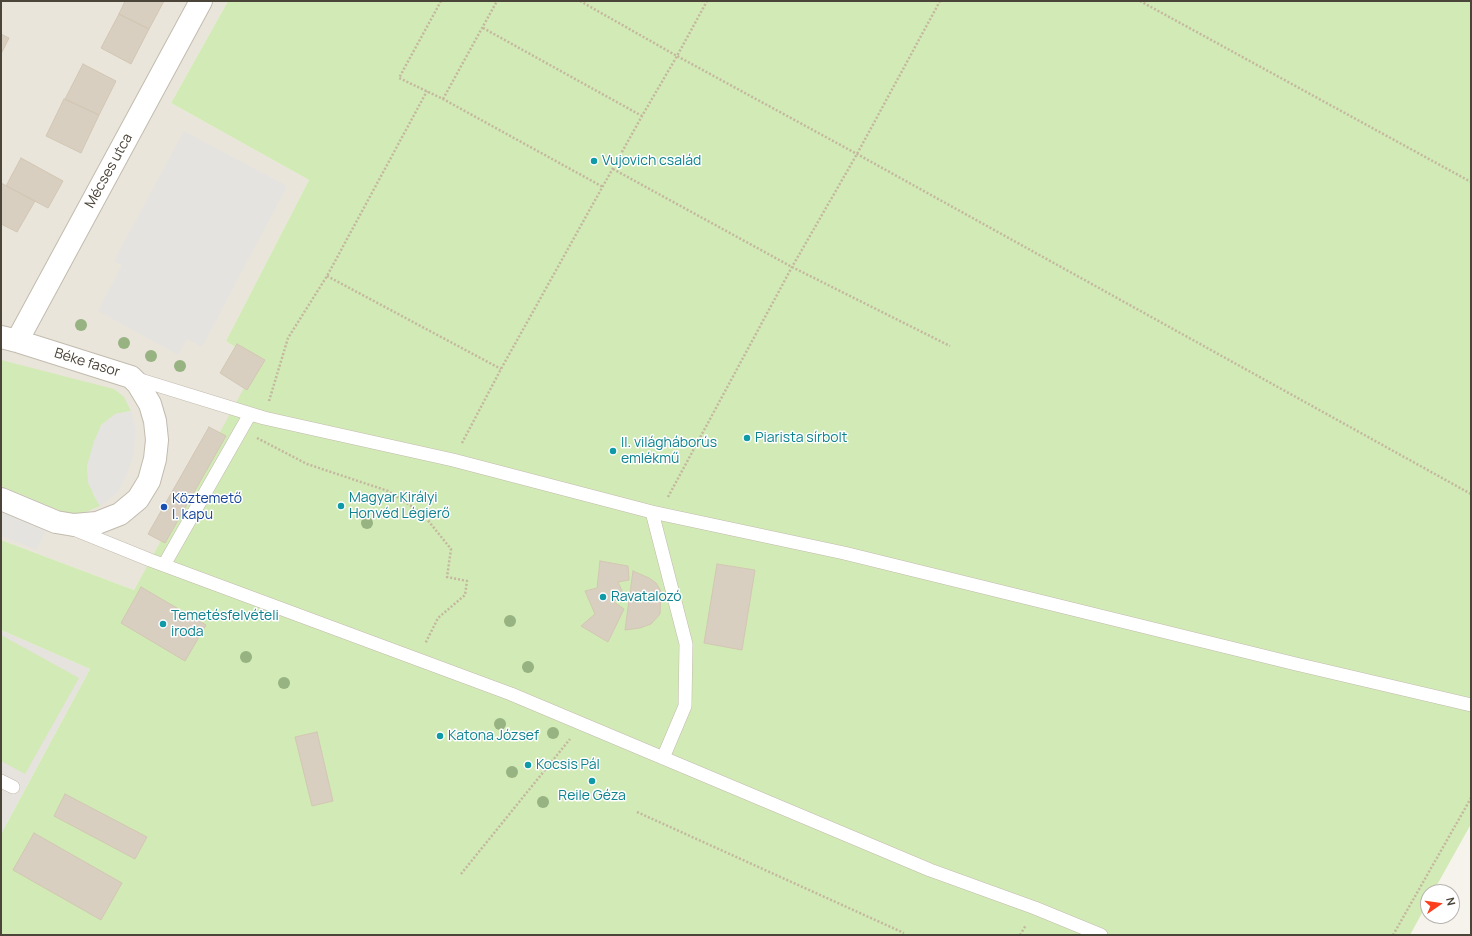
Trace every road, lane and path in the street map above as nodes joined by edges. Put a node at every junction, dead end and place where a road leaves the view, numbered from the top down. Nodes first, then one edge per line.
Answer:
1 (202, 1) edge
2 (442, 1) edge
3 (497, 1) edge
4 (580, 1) edge
5 (707, 1) edge
6 (940, 1) edge
7 (1140, 1) edge
8 (484, 28) junction
9 (677, 56) junction
10 (428, 91) junction
11 (444, 99) junction
12 (642, 116) junction
13 (857, 154) junction
14 (613, 169) junction
15 (1471, 182) edge
16 (603, 187) junction
17 (792, 267) junction
18 (327, 276) junction
19 (9, 339) edge
20 (950, 346) dead end
21 (501, 369) junction
22 (131, 376) junction
23 (257, 416) junction
24 (453, 460) junction
25 (1471, 494) edge
26 (1, 499) edge
27 (656, 512) junction
28 (56, 522) junction
29 (164, 565) junction
30 (415, 658) junction
31 (1471, 705) edge
32 (583, 724) junction
33 (663, 758) junction
34 (1, 781) edge
35 (13, 787) dead end
36 (1471, 798) edge
37 (637, 812) dead end
38 (461, 874) dead end
39 (904, 933) dead end
40 (1101, 935) edge
41 (1393, 935) edge

1 - 19 street, Mécses utca
2 - 10 path
3 - 8 path
4 - 9 path
5 - 9 path
6 - 13 path
7 - 15 path
8 - 11 path
8 - 12 path
9 - 12 path
9 - 13 path
10 - 11 path
10 - 18 path
11 - 16 path
12 - 14 path
13 - 17 path
13 - 25 path
14 - 16 path
14 - 17 path
16 - 21 path
17 - 20 path
17 - 27 path
18 - 21 path
18 - 23 path
19 - 22 street, Béke fasor
21 - 24 path
22 - 23 lane
22 - 28 street, Béke fasor
23 - 24 lane
23 - 29 lane
23 - 30 path
24 - 27 lane
26 - 28 street, Béke fasor
27 - 31 lane
27 - 33 lane
28 - 29 lane
29 - 30 lane
30 - 32 lane
32 - 33 lane
32 - 38 path
33 - 40 lane
34 - 35 lane
36 - 41 path
37 - 39 path

